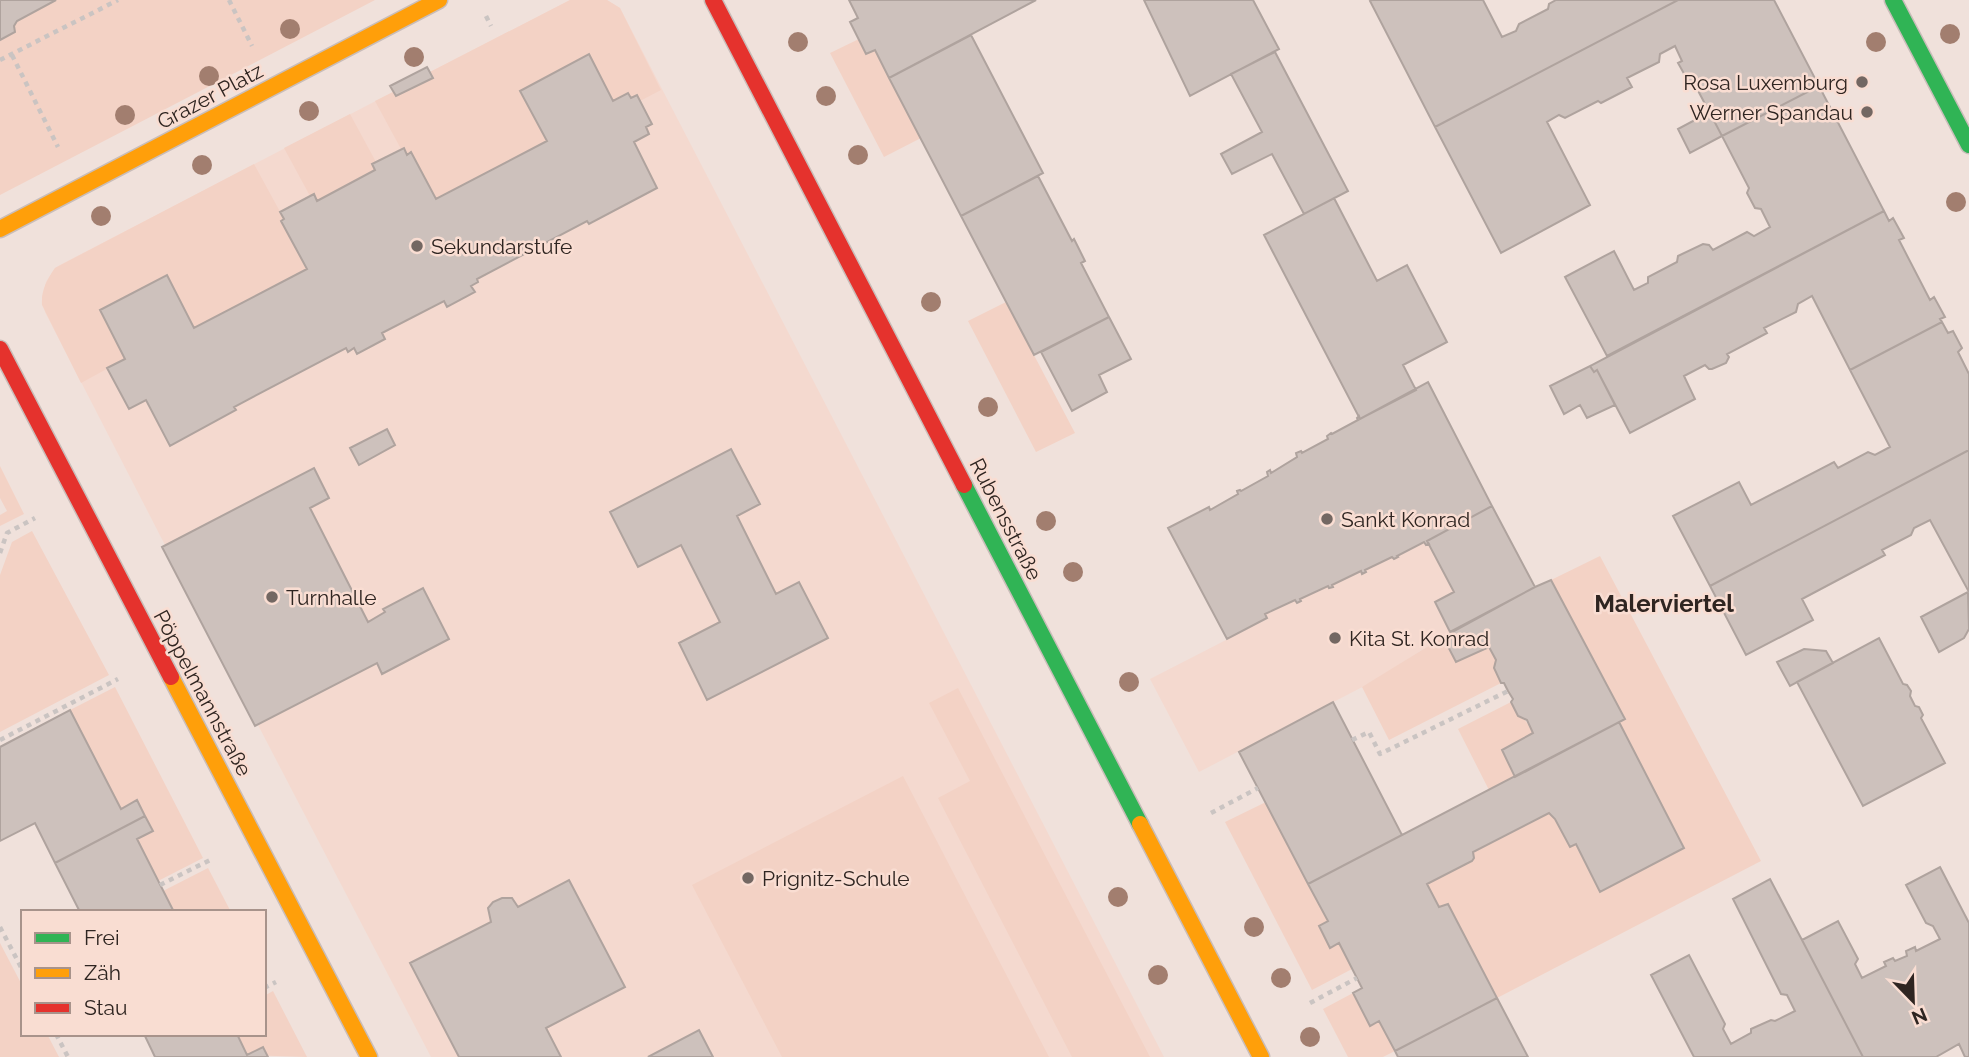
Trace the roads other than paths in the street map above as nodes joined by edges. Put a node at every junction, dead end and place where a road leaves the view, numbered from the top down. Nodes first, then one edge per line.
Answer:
1 (439, 0) edge
2 (713, 0) edge
3 (1893, 0) edge
4 (1969, 145) edge
5 (0, 229) edge
6 (0, 349) edge
7 (369, 1057) edge
8 (1261, 1057) edge

1 - 5 street, Grazer Platz
2 - 8 street, Rubensstraße
3 - 4 street
6 - 7 street, Pöppelmannstraße

